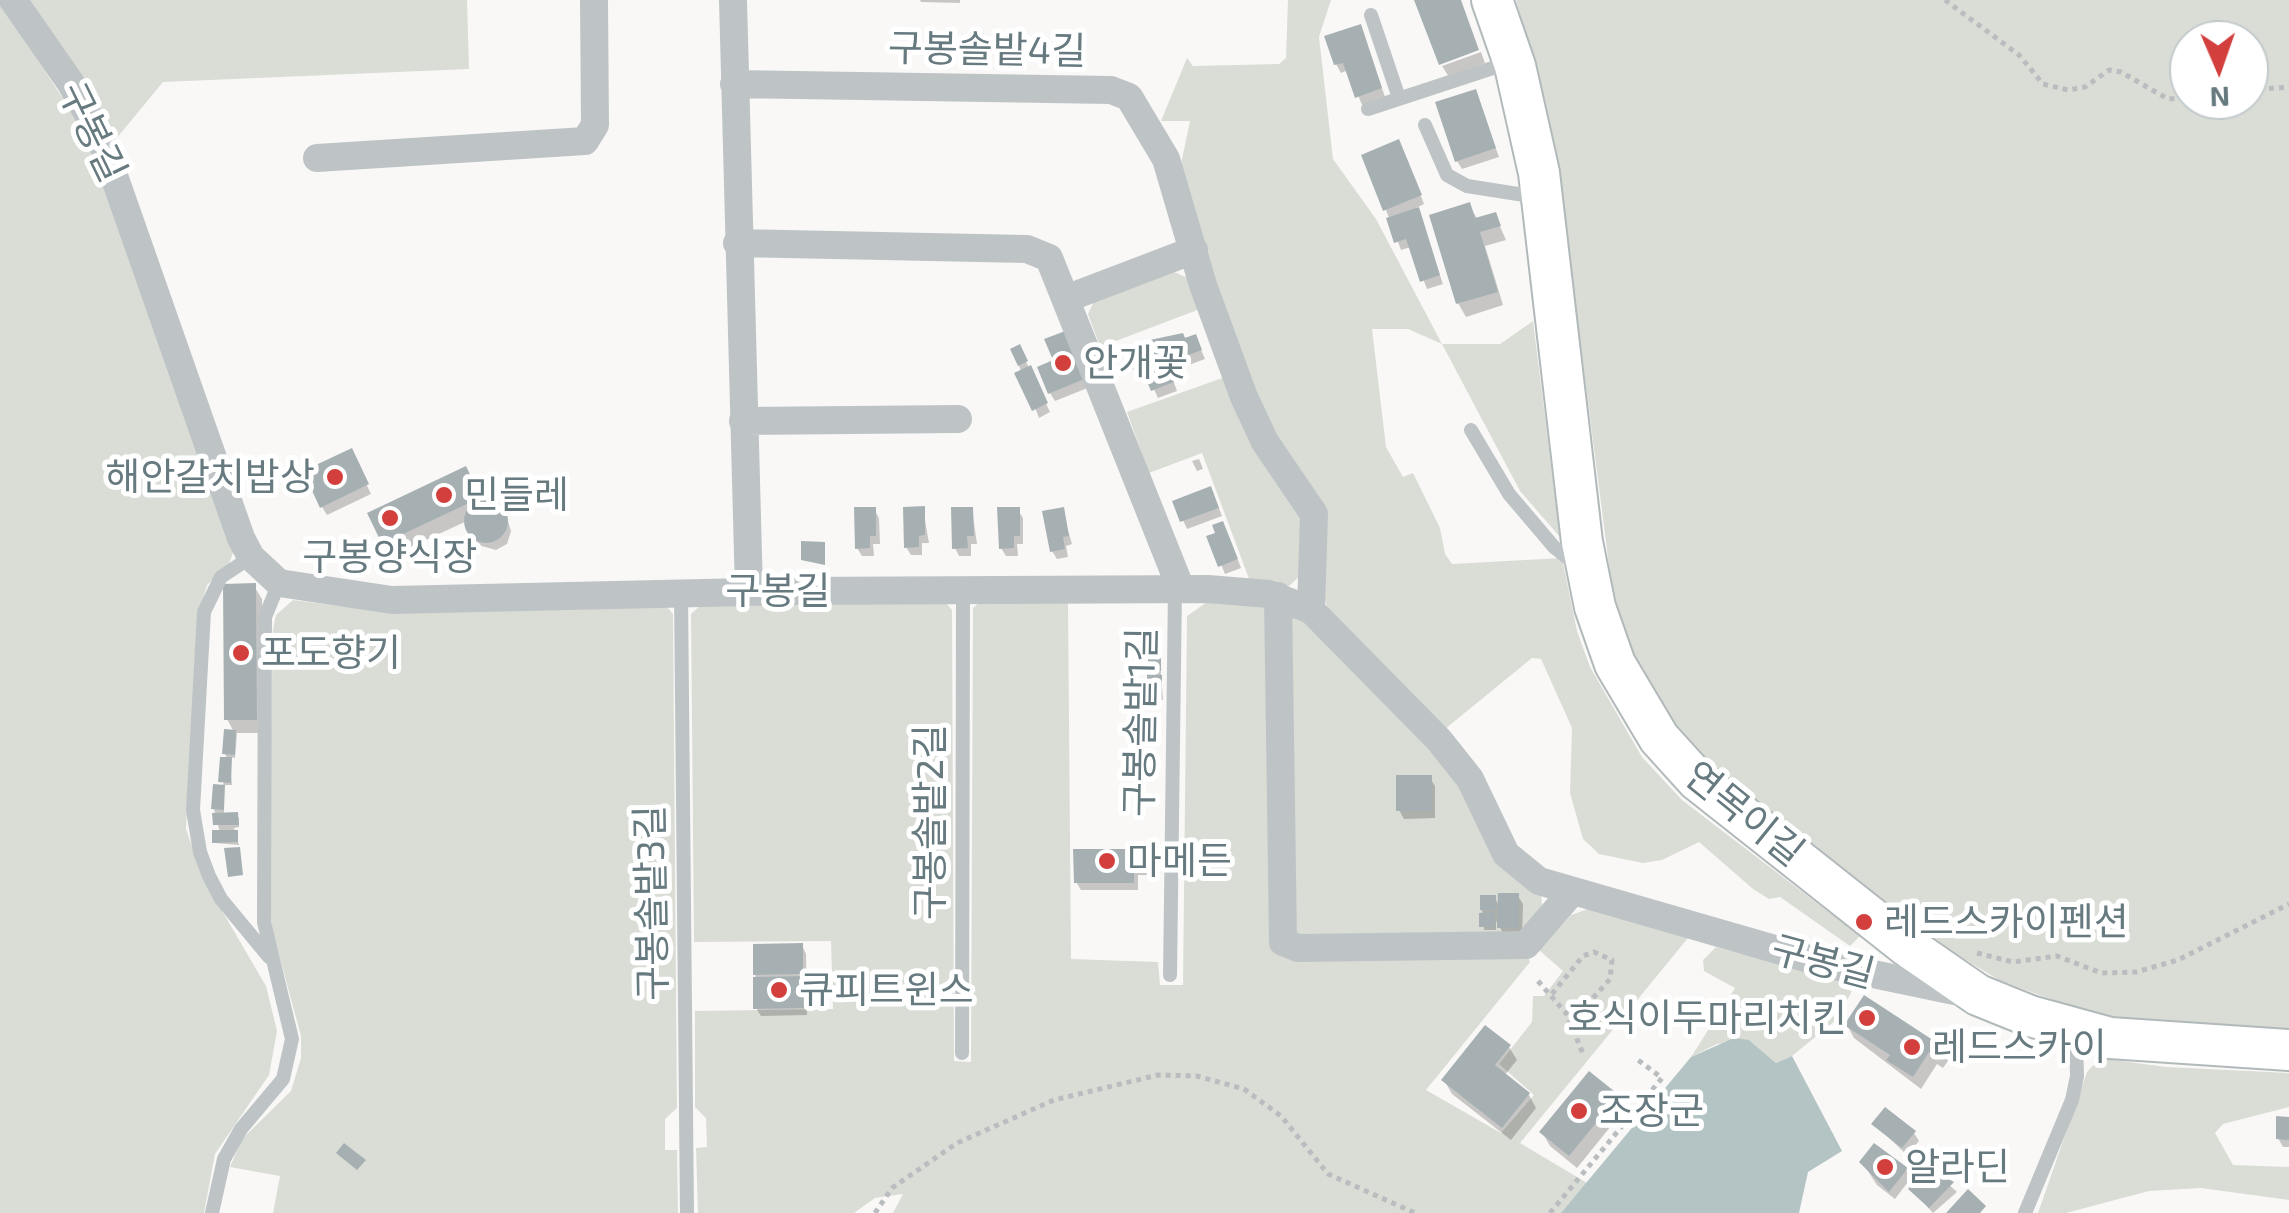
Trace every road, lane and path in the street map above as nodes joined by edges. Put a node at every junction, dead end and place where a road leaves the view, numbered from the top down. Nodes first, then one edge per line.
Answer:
1 (13, 0) edge
2 (594, 0) edge
3 (733, 0) edge
4 (1492, 0) edge
5 (1945, 0) edge
6 (1371, 15) dead end
7 (1514, 61) junction
8 (734, 84) junction
9 (1400, 98) junction
10 (2169, 99) edge
11 (1368, 109) dead end
12 (1424, 126) dead end
13 (317, 158) dead end
14 (1543, 198) junction
15 (737, 244) junction
16 (1194, 250) junction
17 (1068, 298) junction
18 (958, 419) dead end
19 (743, 421) junction
20 (1472, 430) dead end
21 (252, 557) junction
22 (1587, 573) junction
23 (279, 583) junction
24 (1178, 589) junction
25 (963, 590) junction
26 (682, 592) junction
27 (748, 592) junction
28 (1278, 596) junction
29 (1311, 610) junction
30 (1571, 893) junction
31 (2289, 904) edge
32 (1971, 952) dead end
33 (269, 957) junction
34 (1170, 975) dead end
35 (1538, 981) dead end
36 (1552, 994) junction
37 (1978, 995) junction
38 (1570, 1024) junction
39 (2075, 1030) junction
40 (2289, 1050) edge
41 (962, 1053) dead end
42 (1584, 1056) dead end
43 (1638, 1060) dead end
44 (212, 1213) edge
45 (687, 1213) edge
46 (875, 1213) edge
47 (1415, 1213) edge
48 (1550, 1213) edge
49 (2025, 1213) edge

1 - 21 street, 구봉길
2 - 13 street
3 - 8 street
4 - 7 street, 연목이길
5 - 10 path
6 - 9 lane
7 - 9 lane
7 - 14 street, 연목이길
8 - 15 street
8 - 16 street, 구봉솔밭4길
9 - 11 lane
12 - 14 lane
14 - 22 street, 연목이길
15 - 17 street
15 - 19 street
16 - 17 street
16 - 29 street, 구봉솔밭4길
17 - 24 street
18 - 19 street
19 - 27 street
20 - 22 lane
21 - 23 street, 구봉길
21 - 33 lane
22 - 37 street, 연목이길
23 - 26 street, 구봉길
23 - 33 lane
24 - 25 street, 구봉길
24 - 28 street, 구봉길
24 - 34 lane, 구봉솔밭1길
25 - 27 street, 구봉길
25 - 41 lane, 구봉솔밭2길
26 - 27 street, 구봉길
26 - 45 lane, 구봉솔밭3길
28 - 29 street, 구봉길
28 - 30 street
29 - 30 street, 구봉길
30 - 37 street, 구봉길
31 - 32 path
33 - 44 lane
35 - 36 path
36 - 38 path
36 - 38 path
37 - 39 street, 구봉길
38 - 42 path
39 - 40 street, 구봉길
39 - 49 lane
43 - 48 path
46 - 47 path

